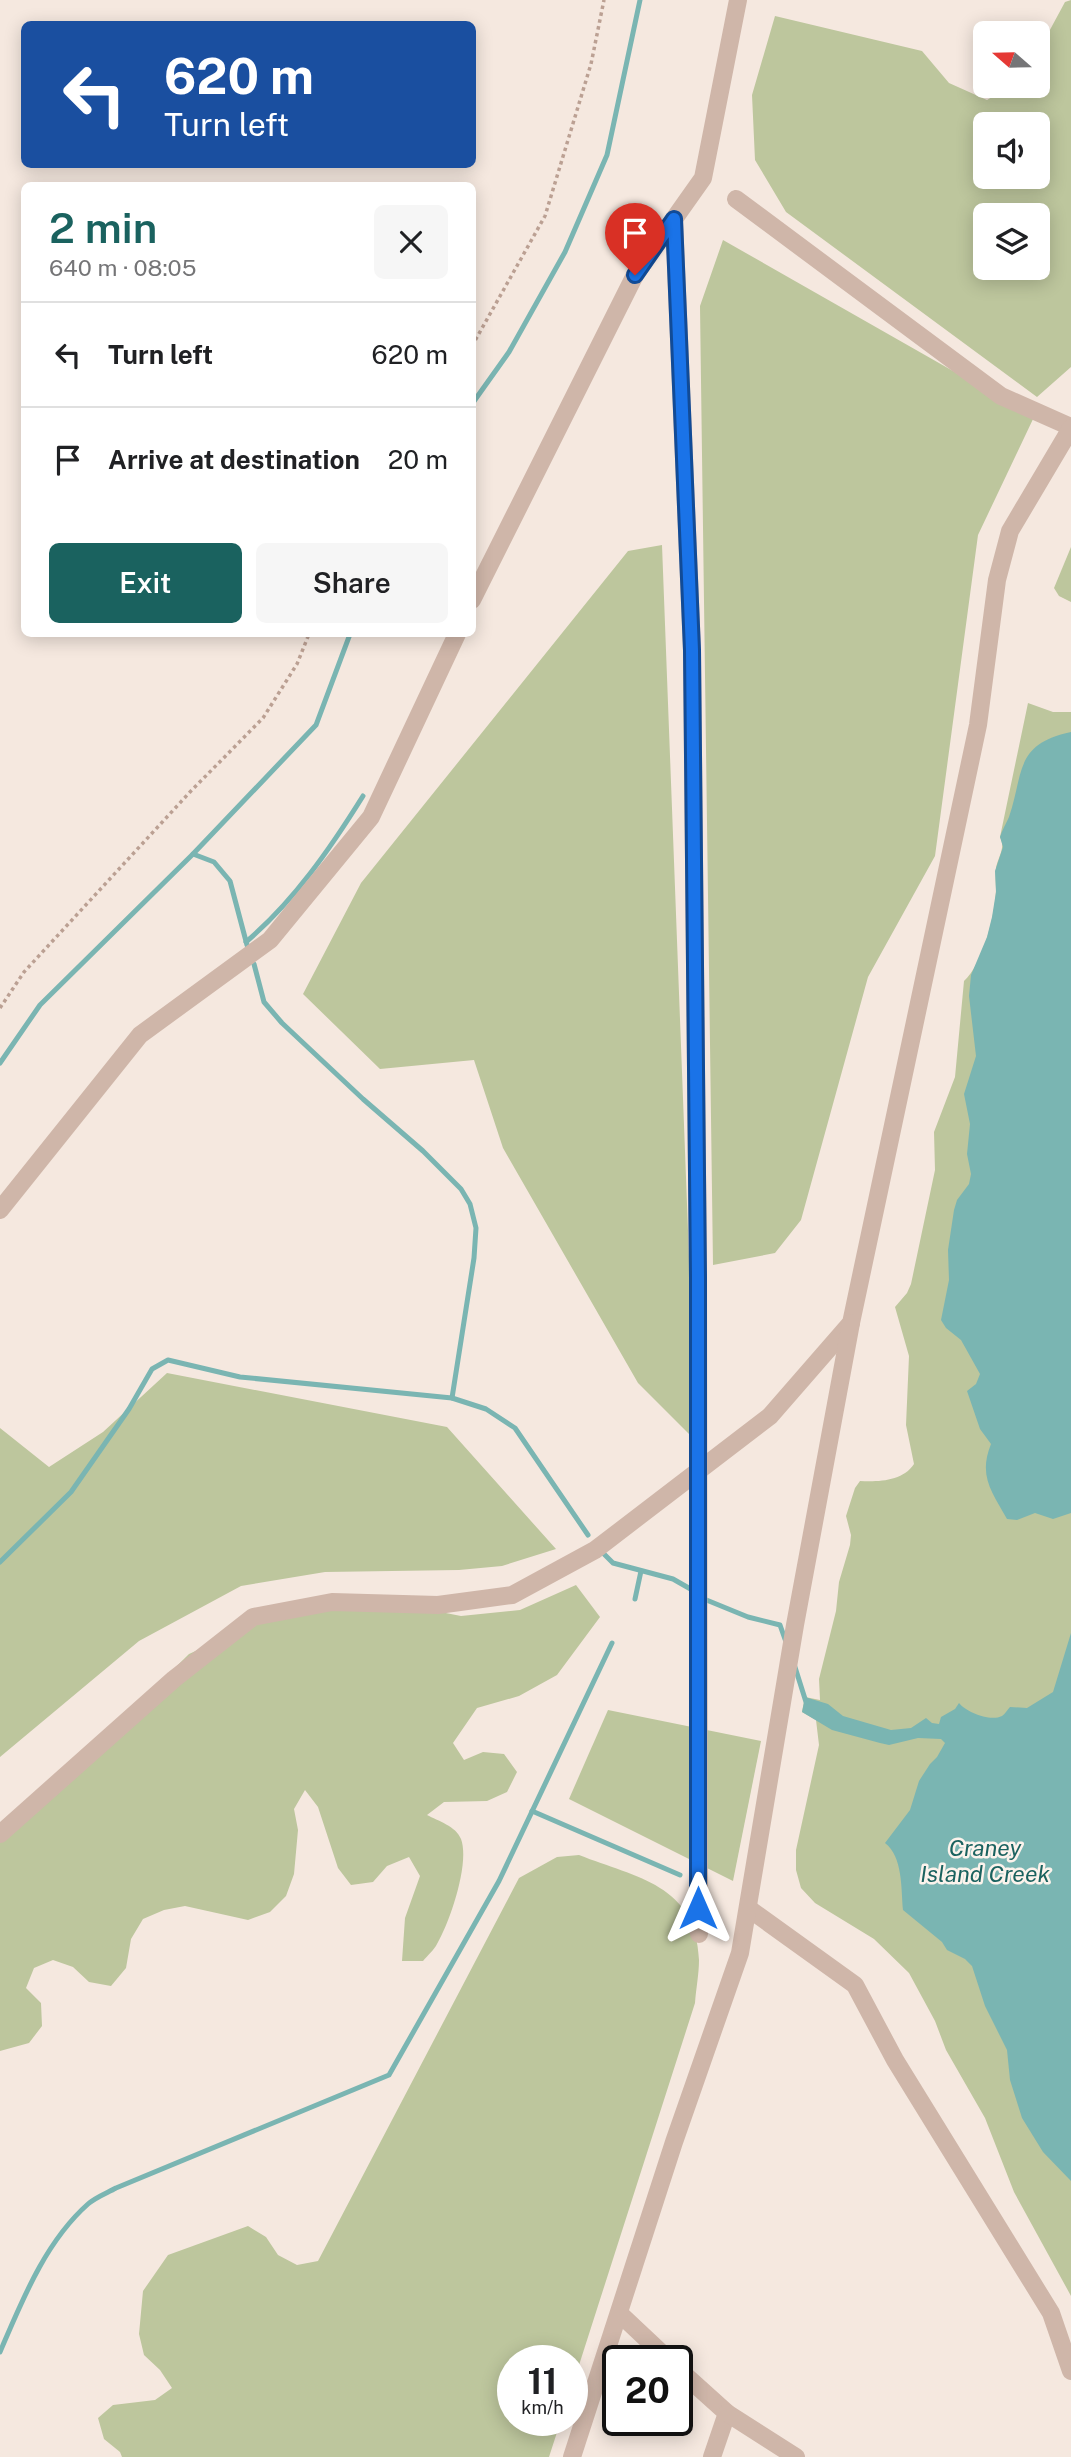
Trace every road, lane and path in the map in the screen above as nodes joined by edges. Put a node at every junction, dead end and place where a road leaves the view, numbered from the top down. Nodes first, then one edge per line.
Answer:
1 (604, 0) edge
2 (738, 0) edge
3 (736, 199) dead end
4 (674, 219) junction
5 (476, 339) edge
6 (1071, 427) edge
7 (476, 592) edge
8 (308, 637) edge
9 (456, 637) edge
10 (0, 1008) edge
11 (0, 1210) edge
12 (851, 1324) junction
13 (698, 1472) junction
14 (0, 1834) edge
15 (748, 1908) junction
16 (698, 1934) dead end
17 (620, 2315) junction
18 (653, 2345) edge
19 (1071, 2371) edge
20 (693, 2382) edge
21 (727, 2413) junction
22 (572, 2457) edge
23 (712, 2457) edge
24 (796, 2457) edge

1 - 5 path
2 - 4 lane
3 - 6 lane
4 - 7 lane
4 - 13 lane
6 - 12 lane
8 - 10 path
9 - 11 lane
12 - 13 lane
12 - 15 lane
13 - 14 lane
13 - 16 lane
15 - 17 lane
15 - 19 lane
17 - 18 lane
17 - 22 lane
20 - 21 lane
21 - 23 lane
21 - 24 lane

